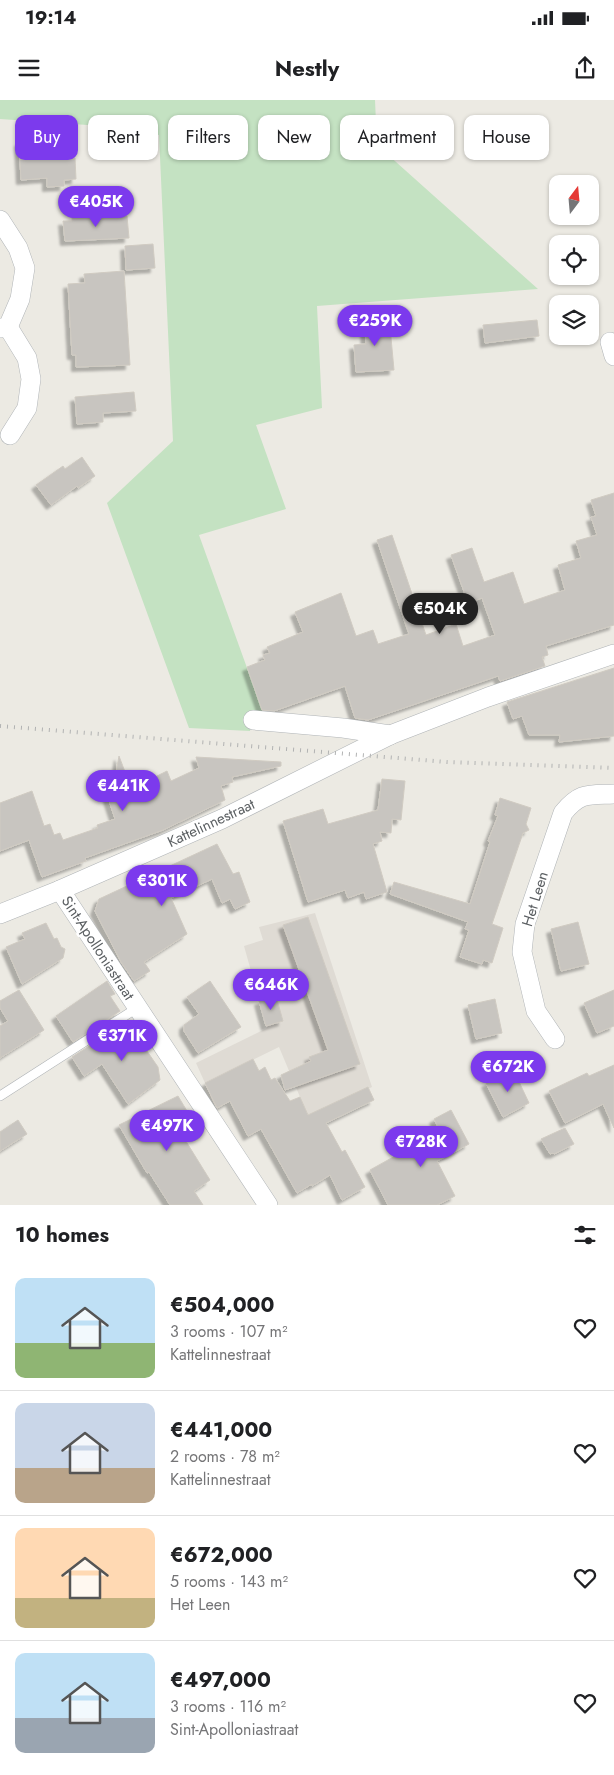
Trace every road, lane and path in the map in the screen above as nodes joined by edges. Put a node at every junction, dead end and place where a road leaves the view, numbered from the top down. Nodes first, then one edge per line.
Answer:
1 (0, 220) edge
2 (4, 327) edge
3 (10, 435) dead end
4 (614, 654) edge
5 (253, 720) dead end
6 (390, 736) junction
7 (614, 794) edge
8 (60, 890) junction
9 (0, 914) edge
10 (137, 1008) junction
11 (555, 1039) dead end
12 (0, 1096) edge
13 (268, 1205) edge

1 - 2 street
2 - 3 street
4 - 6 street, Kattelinnestraat
5 - 6 street
6 - 8 street, Kattelinnestraat
7 - 11 street, Het Leen
8 - 9 street, Kattelinnestraat
8 - 10 street, Sint-Apolloniastraat
10 - 12 lane
10 - 13 street, Sint-Apolloniastraat

